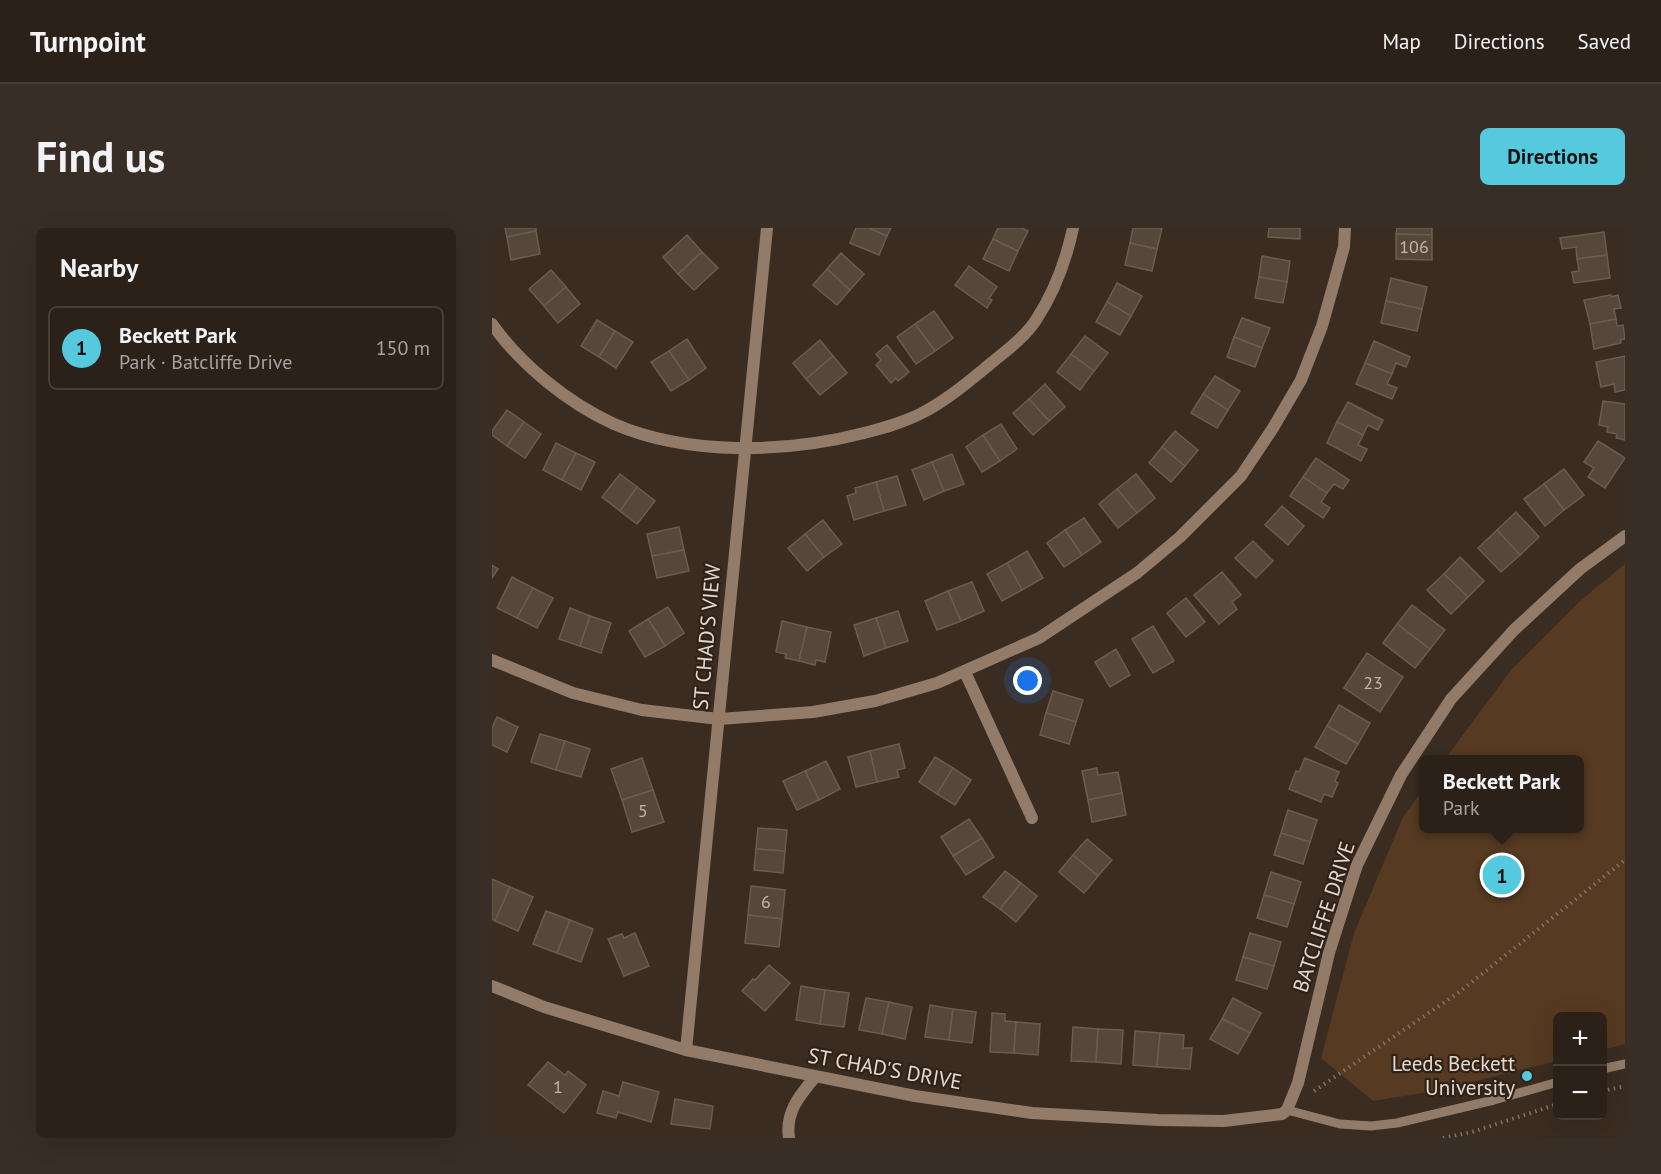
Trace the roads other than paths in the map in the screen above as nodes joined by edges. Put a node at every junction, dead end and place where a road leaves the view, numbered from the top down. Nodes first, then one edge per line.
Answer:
1 (767, 228) edge
2 (1073, 228) edge
3 (1345, 228) edge
4 (492, 324) edge
5 (744, 447) junction
6 (1625, 536) edge
7 (492, 660) edge
8 (965, 672) junction
9 (719, 719) junction
10 (1032, 818) dead end
11 (493, 988) edge
12 (686, 1050) junction
13 (1625, 1064) edge
14 (1607, 1068) edge
15 (815, 1077) junction
16 (1553, 1083) edge
17 (1284, 1112) junction
18 (789, 1138) edge

1 - 5 street, ST CHAD'S VIEW
2 - 5 street
3 - 8 street
4 - 5 street
5 - 9 street, ST CHAD'S VIEW
6 - 17 street, BATCLIFFE DRIVE
7 - 9 street
8 - 9 street
8 - 10 street
9 - 12 street, ST CHAD'S VIEW
11 - 12 street, ST CHAD'S DRIVE
12 - 15 street, ST CHAD'S DRIVE
13 - 14 lane
15 - 17 street, ST CHAD'S DRIVE
15 - 18 street
16 - 17 lane

